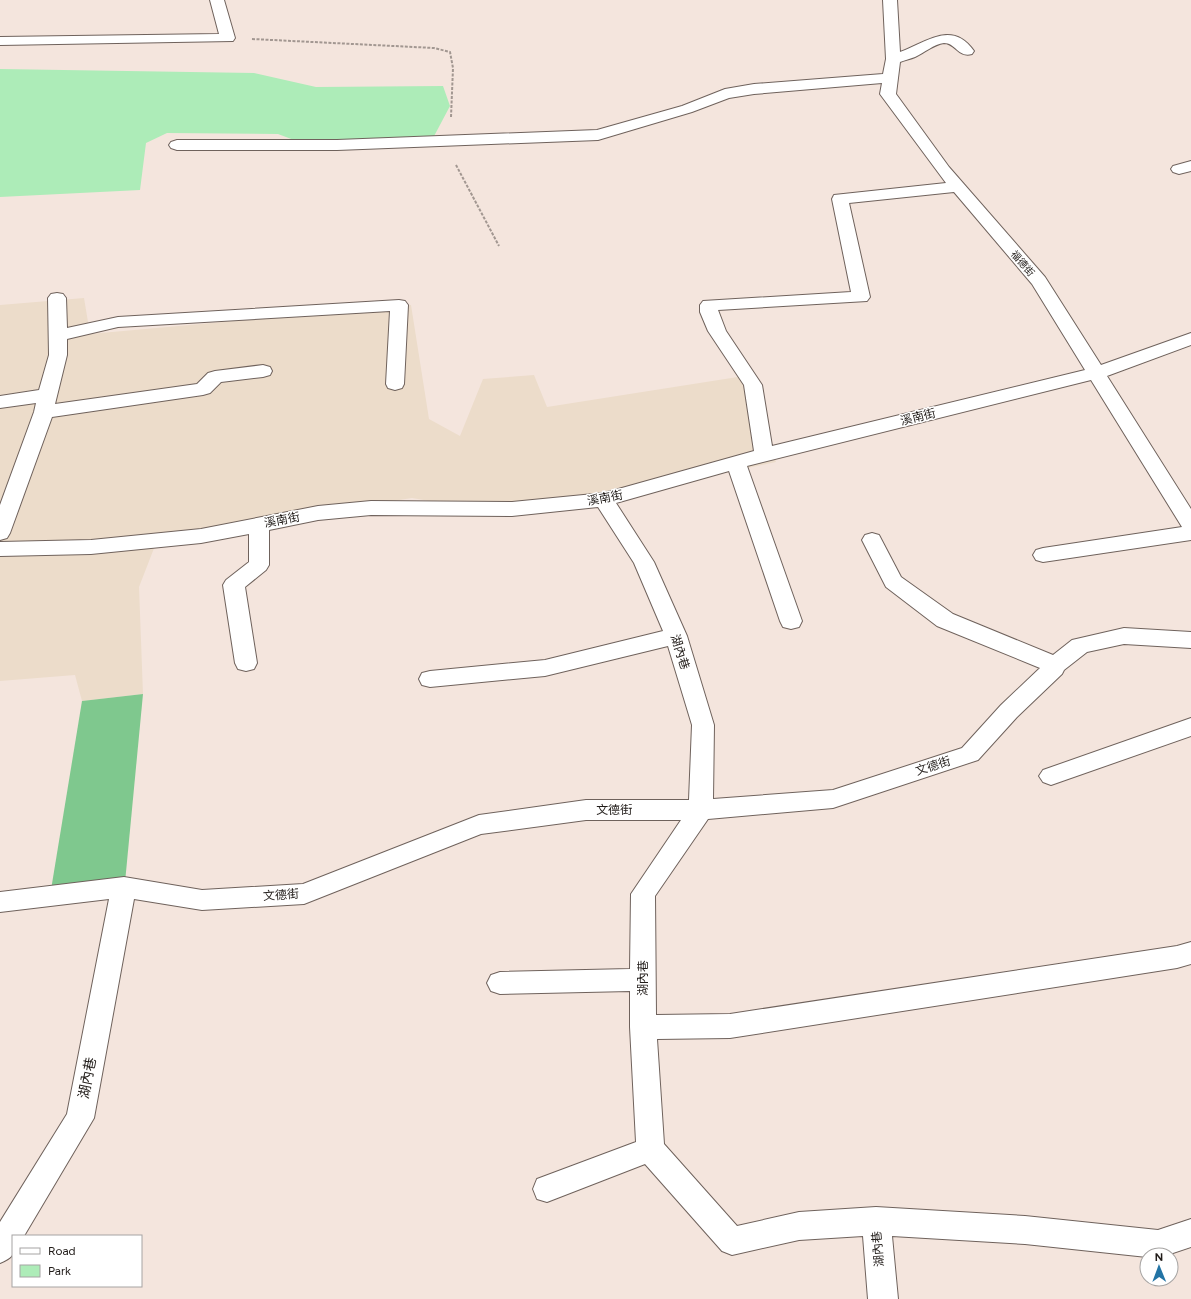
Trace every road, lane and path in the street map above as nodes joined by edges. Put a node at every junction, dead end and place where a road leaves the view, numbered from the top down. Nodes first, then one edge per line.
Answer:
1 (217, 0) edge
2 (890, 0) edge
3 (228, 38) junction
4 (0, 41) edge
5 (967, 51) dead end
6 (893, 59) junction
7 (890, 78) junction
8 (450, 140) junction
9 (176, 145) dead end
10 (958, 187) junction
11 (499, 246) dead end
12 (57, 298) dead end
13 (58, 335) junction
14 (1191, 339) edge
15 (263, 371) dead end
16 (1097, 373) junction
17 (395, 384) dead end
18 (0, 402) edge
19 (45, 403) junction
20 (764, 455) junction
21 (736, 463) junction
22 (604, 500) junction
23 (1191, 524) edge
24 (259, 525) junction
25 (0, 533) edge
26 (1191, 533) edge
27 (872, 540) dead end
28 (0, 549) edge
29 (1043, 555) dead end
30 (791, 621) dead end
31 (676, 636) junction
32 (1191, 640) edge
33 (246, 663) dead end
34 (1055, 665) junction
35 (430, 679) dead end
36 (1191, 727) edge
37 (1051, 776) dead end
38 (701, 810) junction
39 (124, 887) junction
40 (0, 902) edge
41 (1191, 953) edge
42 (643, 980) junction
43 (500, 983) dead end
44 (643, 1027) junction
45 (650, 1149) junction
46 (547, 1189) dead end
47 (876, 1221) junction
48 (1191, 1233) edge
49 (0, 1249) edge
50 (884, 1299) edge

1 - 3 street
2 - 6 street, 福德街
3 - 4 street
3 - 8 path
5 - 6 street
6 - 7 street, 福德街
7 - 8 street
7 - 10 street, 福德街
8 - 9 street
8 - 11 path
10 - 16 street, 福德街
10 - 20 street
12 - 13 street
13 - 17 street
13 - 19 street
14 - 16 street, 溪南街
15 - 19 street
16 - 20 street, 溪南街
16 - 23 street, 福德街
18 - 19 street
19 - 25 street
20 - 21 street, 溪南街
21 - 22 street, 溪南街
21 - 30 street
22 - 24 street, 溪南街
22 - 31 street, 湖內巷
24 - 28 street, 溪南街
24 - 33 street
26 - 29 street
27 - 34 street
31 - 35 street
31 - 38 street, 湖內巷
32 - 34 street, 文德街
34 - 38 street, 文德街
36 - 37 street
38 - 39 street, 文德街
38 - 42 street, 湖內巷
39 - 40 street, 文德街
39 - 49 street, 湖內巷
41 - 44 street
42 - 43 street
42 - 44 street, 湖內巷
44 - 45 street, 湖內巷
45 - 46 street
45 - 47 street, 湖內巷
47 - 48 street
47 - 50 street, 湖內巷

